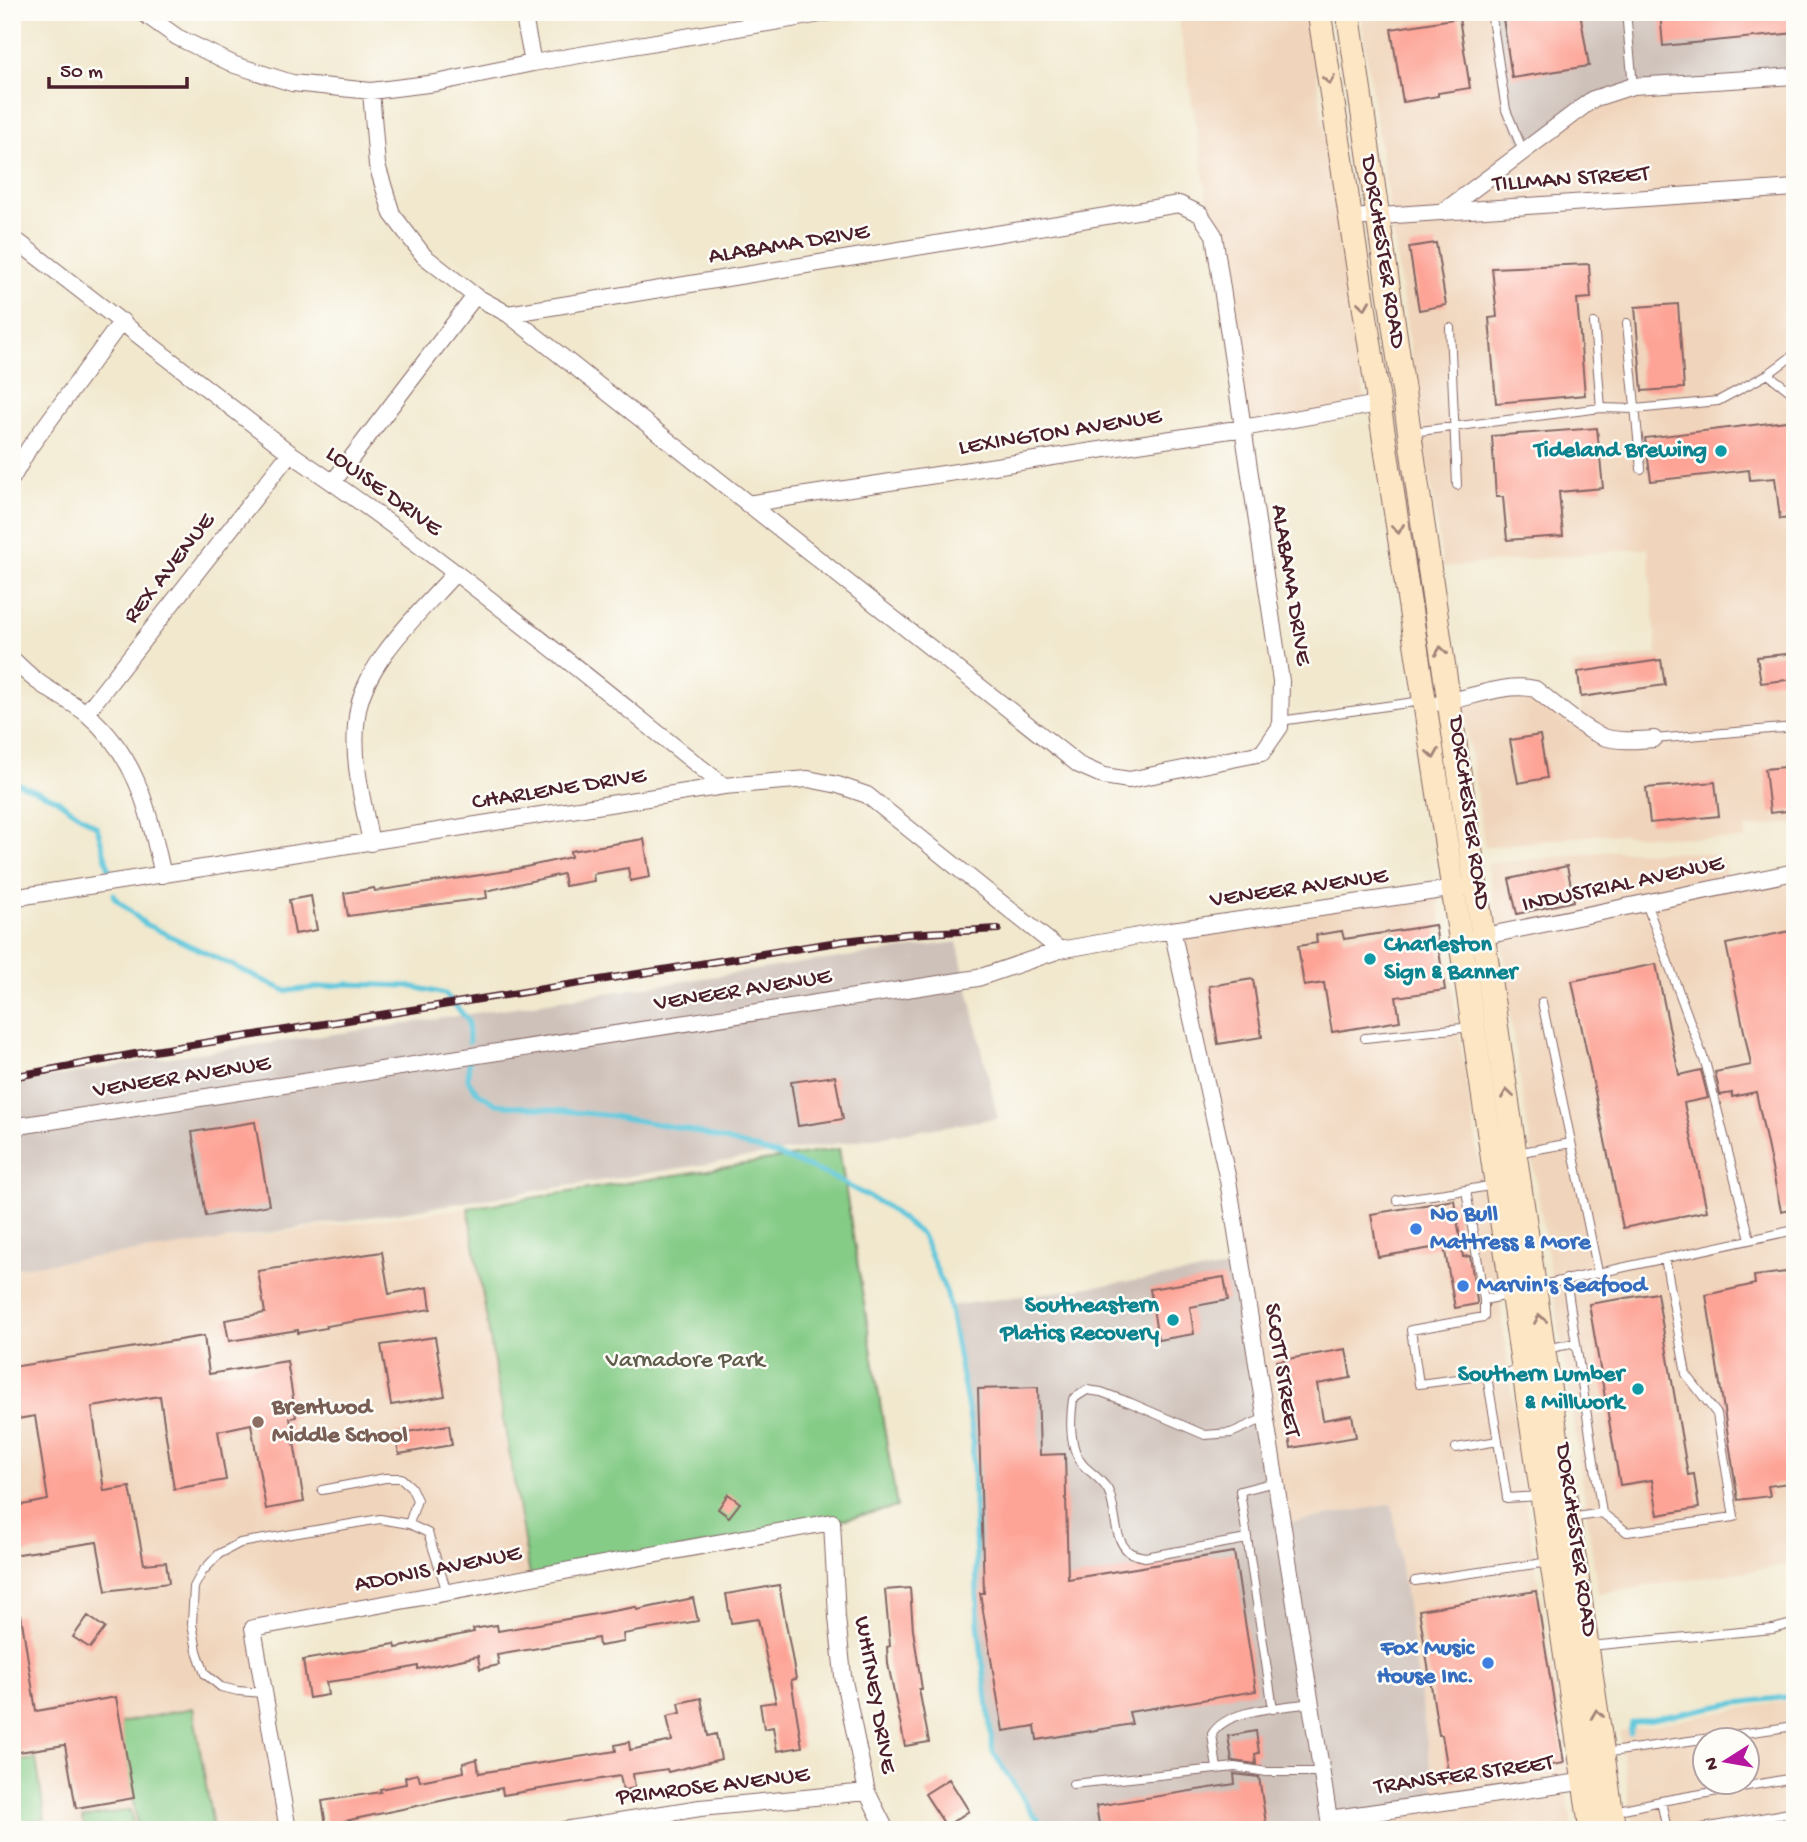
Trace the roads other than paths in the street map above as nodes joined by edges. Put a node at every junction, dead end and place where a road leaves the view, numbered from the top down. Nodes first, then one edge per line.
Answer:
1 (142, 12) edge
2 (523, 12) edge
3 (832, 12) edge
4 (1319, 12) edge
5 (1348, 12) edge
6 (1491, 12) edge
7 (1626, 12) edge
8 (533, 63) junction
9 (1795, 76) edge
10 (1633, 86) junction
11 (371, 91) junction
12 (1523, 151) junction
13 (1795, 188) edge
14 (1443, 212) junction
15 (1378, 217) junction
16 (1351, 218) junction
17 (12, 237) edge
18 (475, 296) junction
19 (508, 314) junction
20 (122, 321) junction
21 (1594, 323) dead end
22 (1627, 323) dead end
23 (1450, 328) dead end
24 (1795, 354) edge
25 (1768, 374) junction
26 (1795, 395) edge
27 (1378, 404) junction
28 (1601, 408) junction
29 (1635, 409) junction
30 (1454, 426) junction
31 (1243, 428) junction
32 (1409, 432) junction
33 (290, 453) junction
34 (1641, 469) dead end
35 (12, 478) edge
36 (333, 482) junction
37 (1458, 485) dead end
38 (747, 504) junction
39 (455, 573) junction
40 (12, 659) edge
41 (1449, 702) junction
42 (1425, 703) junction
43 (86, 713) junction
44 (1280, 721) junction
45 (1795, 727) edge
46 (1654, 739) joint
47 (724, 786) junction
48 (371, 843) junction
49 (1795, 872) edge
50 (163, 875) junction
51 (1464, 887) junction
52 (12, 898) edge
53 (1646, 903) junction
54 (1172, 930) junction
55 (1484, 937) junction
56 (1460, 940) junction
57 (1060, 950) junction
58 (1542, 1002) dead end
59 (1472, 1027) junction
60 (1365, 1038) dead end
61 (12, 1128) edge
62 (1571, 1143) junction
63 (1515, 1153) junction
64 (1495, 1185) junction
65 (1466, 1190) junction
66 (1397, 1200) dead end
67 (1795, 1230) edge
68 (1751, 1239) junction
69 (1665, 1258) junction
70 (1598, 1272) junction
71 (1566, 1279) junction
72 (1535, 1286) junction
73 (1512, 1295) junction
74 (1484, 1300) junction
75 (1576, 1343) junction
76 (1544, 1349) junction
77 (1522, 1362) junction
78 (1487, 1376) junction
79 (1265, 1418) junction
80 (1498, 1441) junction
81 (1456, 1448) dead end
82 (1275, 1482) junction
83 (322, 1490) dead end
84 (1542, 1496) junction
85 (1602, 1513) junction
86 (1569, 1518) junction
87 (1545, 1521) junction
88 (832, 1522) joint
89 (409, 1524) junction
90 (1247, 1539) junction
91 (1551, 1561) junction
92 (1415, 1581) dead end
93 (447, 1592) junction
94 (1795, 1623) edge
95 (1587, 1647) junction
96 (1564, 1648) junction
97 (264, 1693) junction
98 (1310, 1703) junction
99 (1273, 1709) junction
100 (1795, 1726) edge
101 (1591, 1754) junction
102 (1217, 1769) junction
103 (1321, 1772) junction
104 (1595, 1780) junction
105 (1795, 1780) edge
106 (1073, 1784) dead end
107 (867, 1792) junction
108 (1661, 1801) junction
109 (1795, 1812) edge
110 (1613, 1821) edge
111 (1329, 1824) edge
112 (288, 1830) edge
113 (564, 1830) edge
114 (886, 1830) edge
115 (1591, 1830) edge
116 (1667, 1830) edge
117 (1690, 1830) edge

1 - 11 street
2 - 8 street
3 - 8 street
4 -> 16 main road, DORCHESTER ROAD
5 - 15 main road, DORCHESTER ROAD
6 - 12 lane
7 - 10 lane
8 - 11 street
9 - 10 street
10 - 12 street
11 - 18 street, ALABAMA DRIVE
12 - 14 street
13 - 14 street, TILLMAN STREET
14 - 15 street, TILLMAN STREET
15 - 16 street, TILLMAN STREET
15 - 32 main road, DORCHESTER ROAD
16 -> 27 main road, DORCHESTER ROAD
17 - 20 street, LOUISE DRIVE
18 - 19 street, ALABAMA DRIVE
18 - 36 street
19 - 31 street, ALABAMA DRIVE
19 - 38 street, ALABAMA DRIVE
20 - 33 street, LOUISE DRIVE
20 - 35 street
21 - 28 lane
22 - 29 lane
23 - 30 lane
24 - 25 lane
25 - 26 lane
25 - 29 lane
27 - 31 street, LEXINGTON AVENUE
27 -> 42 main road, DORCHESTER ROAD
28 - 29 lane
28 - 30 lane
29 - 34 lane
30 - 32 lane
30 - 37 lane
31 - 38 street, LEXINGTON AVENUE
31 - 44 street, ALABAMA DRIVE
41 -> 32 main road, DORCHESTER ROAD
33 - 36 street, LOUISE DRIVE
33 - 43 street, REX AVENUE
36 - 39 street, LOUISE DRIVE
38 - 44 street, ALABAMA DRIVE
39 - 47 street, LOUISE DRIVE
39 - 48 street
40 - 43 street
41 - 42 street
41 - 46 street
41 - 51 main road, DORCHESTER ROAD
42 - 44 lane
42 -> 51 main road, DORCHESTER ROAD
43 - 50 street
45 - 46 lane
47 - 48 street, CHARLENE DRIVE
47 - 57 street, CHARLENE DRIVE
48 - 50 street, CHARLENE DRIVE
49 - 53 street, INDUSTRIAL AVENUE
50 - 52 street, CHARLENE DRIVE
51 - 54 street, VENEER AVENUE
51 - 55 main road, DORCHESTER ROAD
51 - 56 main road, DORCHESTER ROAD
53 - 55 street, INDUSTRIAL AVENUE
53 - 68 lane
54 - 57 street, VENEER AVENUE
54 - 79 street, SCOTT STREET
55 - 56 street, INDUSTRIAL AVENUE
63 -> 55 main road, DORCHESTER ROAD
56 - 59 main road, DORCHESTER ROAD
57 - 61 street, VENEER AVENUE
58 - 62 lane
59 - 60 lane
59 - 64 main road, DORCHESTER ROAD
62 - 63 lane
62 - 70 lane
63 - 72 main road, DORCHESTER ROAD
64 - 65 lane
64 - 73 main road, DORCHESTER ROAD
65 - 66 lane
65 - 74 lane
67 - 68 lane
68 - 69 lane
69 - 70 lane
69 - 85 lane
70 - 71 lane
71 - 72 lane
71 - 75 lane
72 - 73 lane
76 -> 72 main road, DORCHESTER ROAD
73 - 74 lane
73 - 77 main road, DORCHESTER ROAD
74 - 78 lane
75 - 76 lane
75 - 85 lane
76 - 77 lane
76 - 86 main road, DORCHESTER ROAD
77 - 78 lane
77 - 84 main road, DORCHESTER ROAD
78 - 80 lane
79 - 82 street, SCOTT STREET
79 - 90 lane
80 - 81 lane
80 - 84 lane
82 - 90 lane
82 - 98 street, SCOTT STREET
83 - 89 lane
84 - 87 main road, DORCHESTER ROAD
85 - 86 lane
86 - 87 lane
86 - 95 main road, DORCHESTER ROAD
87 - 91 main road, DORCHESTER ROAD
88 - 93 street, ADONIS AVENUE
88 - 107 street, WHITNEY DRIVE
89 - 93 lane
89 - 97 lane
90 - 99 lane
91 - 92 lane
91 - 96 main road, DORCHESTER ROAD
93 - 97 street, ADONIS AVENUE
94 - 95 lane
95 - 96 lane
101 -> 95 main road, DORCHESTER ROAD
96 - 101 main road, DORCHESTER ROAD
97 - 112 street, ADONIS AVENUE
98 - 99 lane
98 - 103 street, SCOTT STREET
99 - 102 lane
100 - 101 lane
101 - 104 main road, DORCHESTER ROAD
102 - 103 lane
102 - 106 lane
103 - 111 street, SCOTT STREET
104 - 110 main road, DORCHESTER ROAD
104 - 111 street, TRANSFER STREET
104 - 115 main road, DORCHESTER ROAD
105 - 108 lane
107 - 113 street, PRIMROSE AVENUE
107 - 114 street, WHITNEY DRIVE
108 - 110 lane
108 - 116 lane
109 - 117 lane

